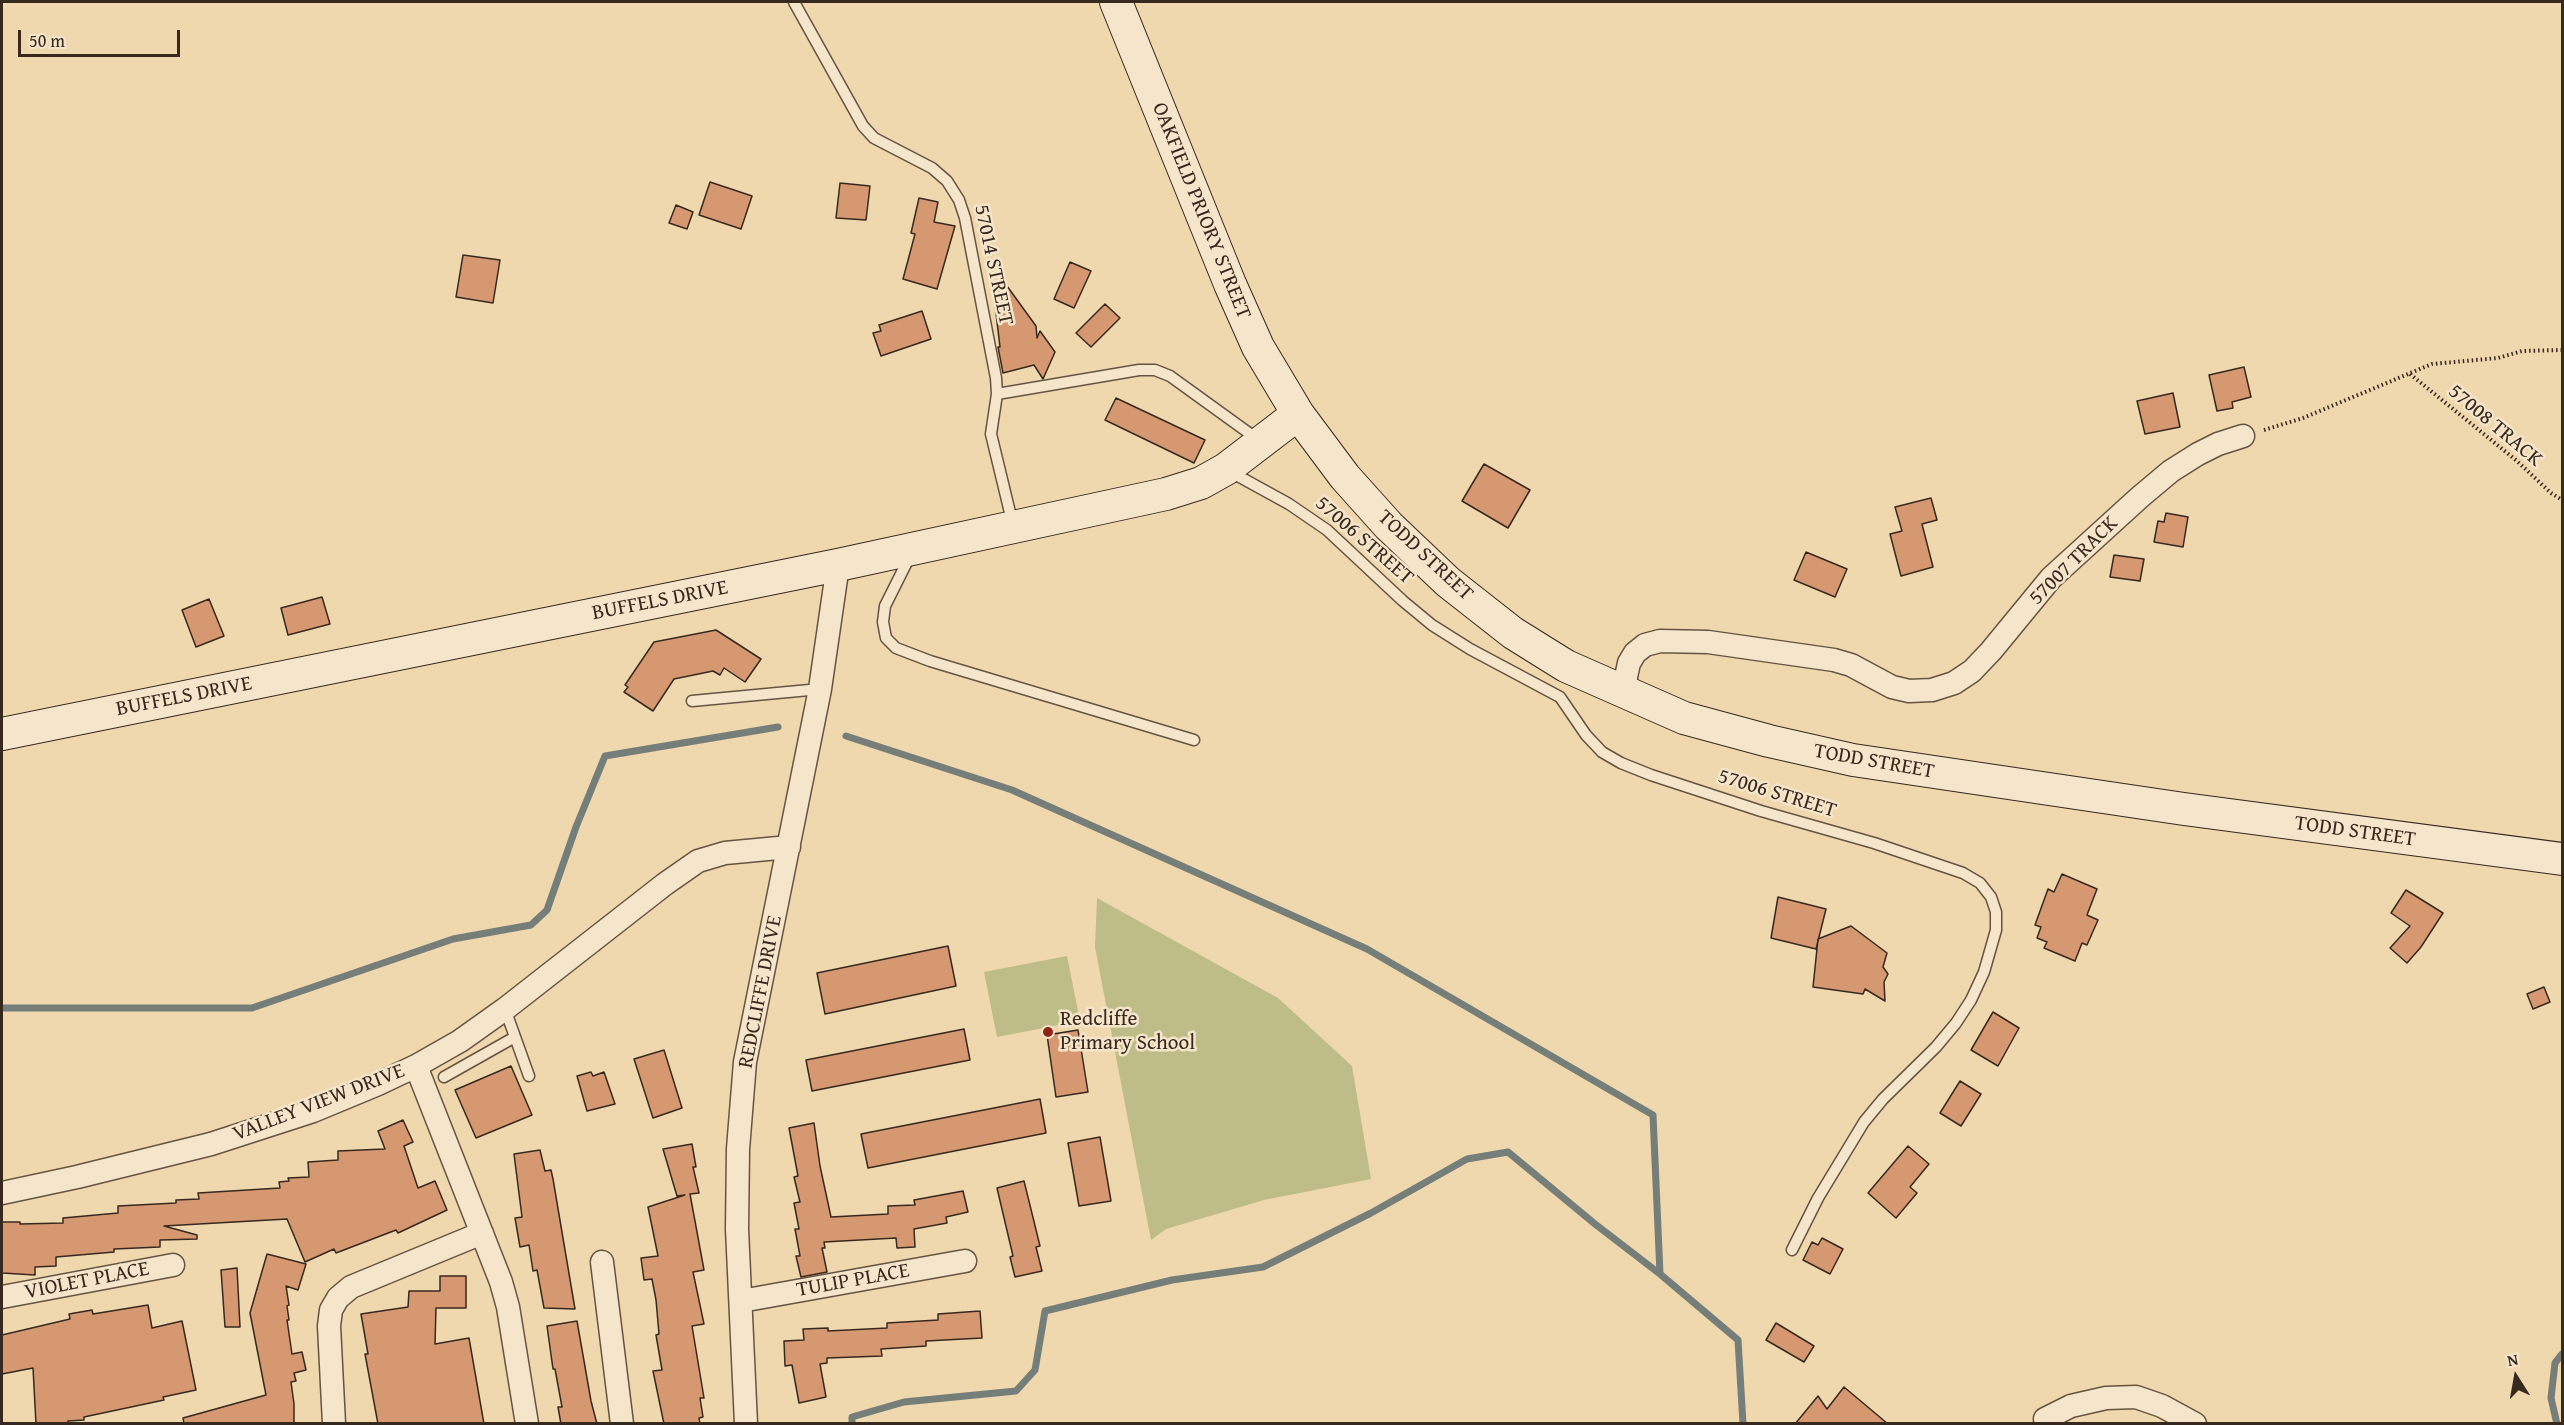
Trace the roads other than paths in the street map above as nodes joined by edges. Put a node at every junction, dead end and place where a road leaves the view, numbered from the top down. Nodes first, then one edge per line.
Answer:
1 (794, 2) edge
2 (1116, 2) edge
3 (997, 394) junction
4 (1298, 414) junction
5 (2243, 436) road end
6 (1261, 442) junction
7 (1226, 469) junction
8 (1013, 528) junction
9 (914, 549) junction
10 (838, 565) junction
11 (820, 689) junction
12 (1626, 694) junction
13 (692, 701) dead end
14 (2, 734) edge
15 (1194, 740) dead end
16 (789, 847) junction
17 (2562, 859) edge
18 (505, 1009) junction
19 (515, 1037) junction
20 (416, 1066) junction
21 (529, 1076) dead end
22 (444, 1077) dead end
23 (2, 1193) edge
24 (482, 1233) junction
25 (1792, 1250) dead end
26 (965, 1261) dead end
27 (602, 1262) dead end
28 (173, 1264) dead end
29 (2, 1297) edge
30 (741, 1301) junction
31 (2045, 1419) dead end
32 (334, 1424) edge
33 (527, 1424) edge
34 (622, 1424) edge
35 (747, 1424) edge
36 (2195, 1424) edge

1 - 3 lane, 57014 STREET
2 - 4 street, OAKFIELD PRIORY STREET
3 - 6 lane
3 - 8 lane, 57014 STREET
4 - 6 street, BUFFELS DRIVE
4 - 12 street, TODD STREET
5 - 12 street, 57007 TRACK
6 - 7 street, BUFFELS DRIVE
7 - 8 street, BUFFELS DRIVE
7 - 25 lane, 57006 STREET
8 - 9 street, BUFFELS DRIVE
9 - 10 street, BUFFELS DRIVE
9 - 15 lane
10 - 11 street, REDCLIFFE DRIVE
10 - 14 street, BUFFELS DRIVE
11 - 13 lane
11 - 16 street, REDCLIFFE DRIVE
12 - 17 street, TODD STREET
16 - 18 street, VALLEY VIEW DRIVE
16 - 30 street, REDCLIFFE DRIVE
18 - 19 lane
18 - 20 street, VALLEY VIEW DRIVE
19 - 21 lane
19 - 22 lane
20 - 23 street, VALLEY VIEW DRIVE
20 - 24 street
24 - 32 street
24 - 33 street
26 - 30 street, TULIP PLACE
27 - 34 street
28 - 29 street, VIOLET PLACE
30 - 35 street, REDCLIFFE DRIVE
31 - 36 street

